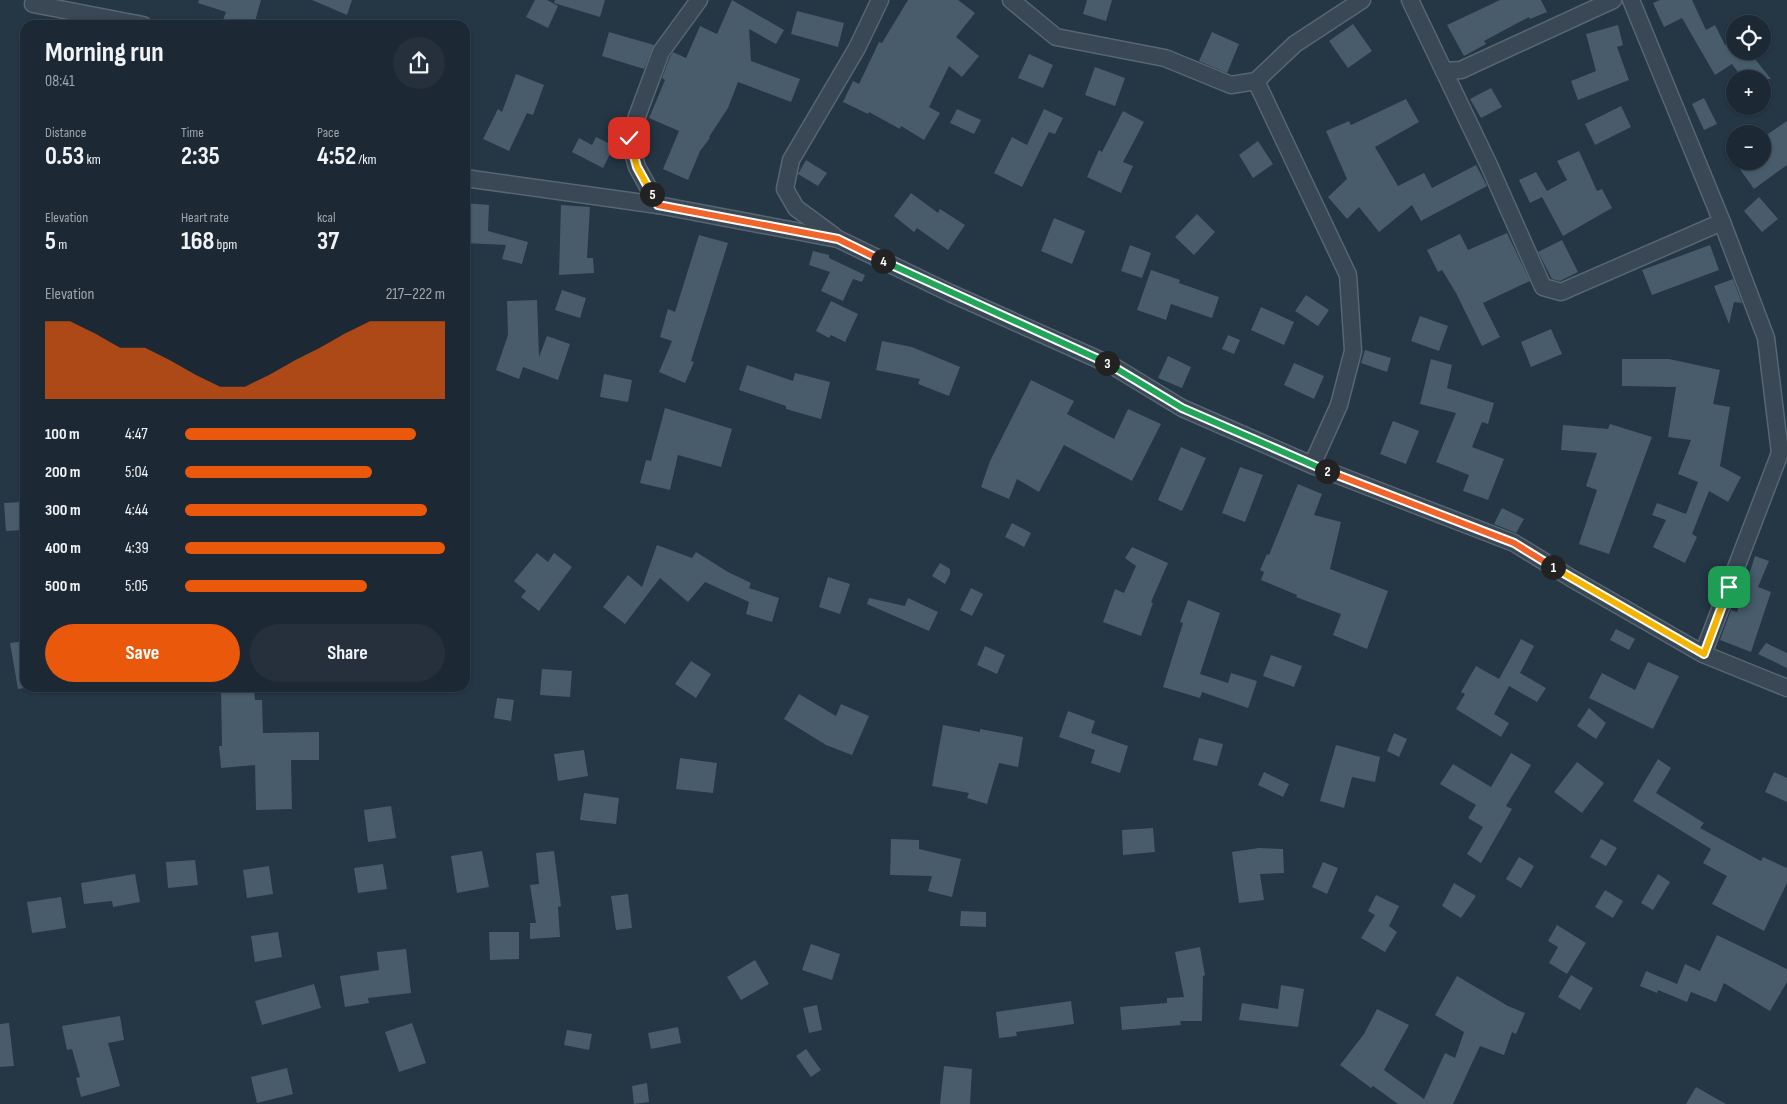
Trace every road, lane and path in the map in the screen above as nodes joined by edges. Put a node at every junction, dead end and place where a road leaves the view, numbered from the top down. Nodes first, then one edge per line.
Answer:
1 (699, 0) edge
2 (880, 0) edge
3 (1011, 0) edge
4 (1362, 0) edge
5 (1410, 0) edge
6 (1613, 0) edge
7 (1631, 0) edge
8 (33, 4) dead end
9 (117, 20) edge
10 (1444, 71) junction
11 (1256, 81) junction
12 (470, 179) edge
13 (658, 205) junction
14 (1722, 222) junction
15 (838, 239) junction
16 (1312, 465) junction
17 (1704, 654) junction
18 (1787, 688) edge

1 - 13 street
2 - 15 street
3 - 11 street
4 - 11 street
5 - 10 street
6 - 10 street
7 - 14 street
8 - 9 street
10 - 14 street
11 - 16 street
12 - 13 street
13 - 15 street
14 - 17 street
15 - 16 street
16 - 17 street
17 - 18 street

